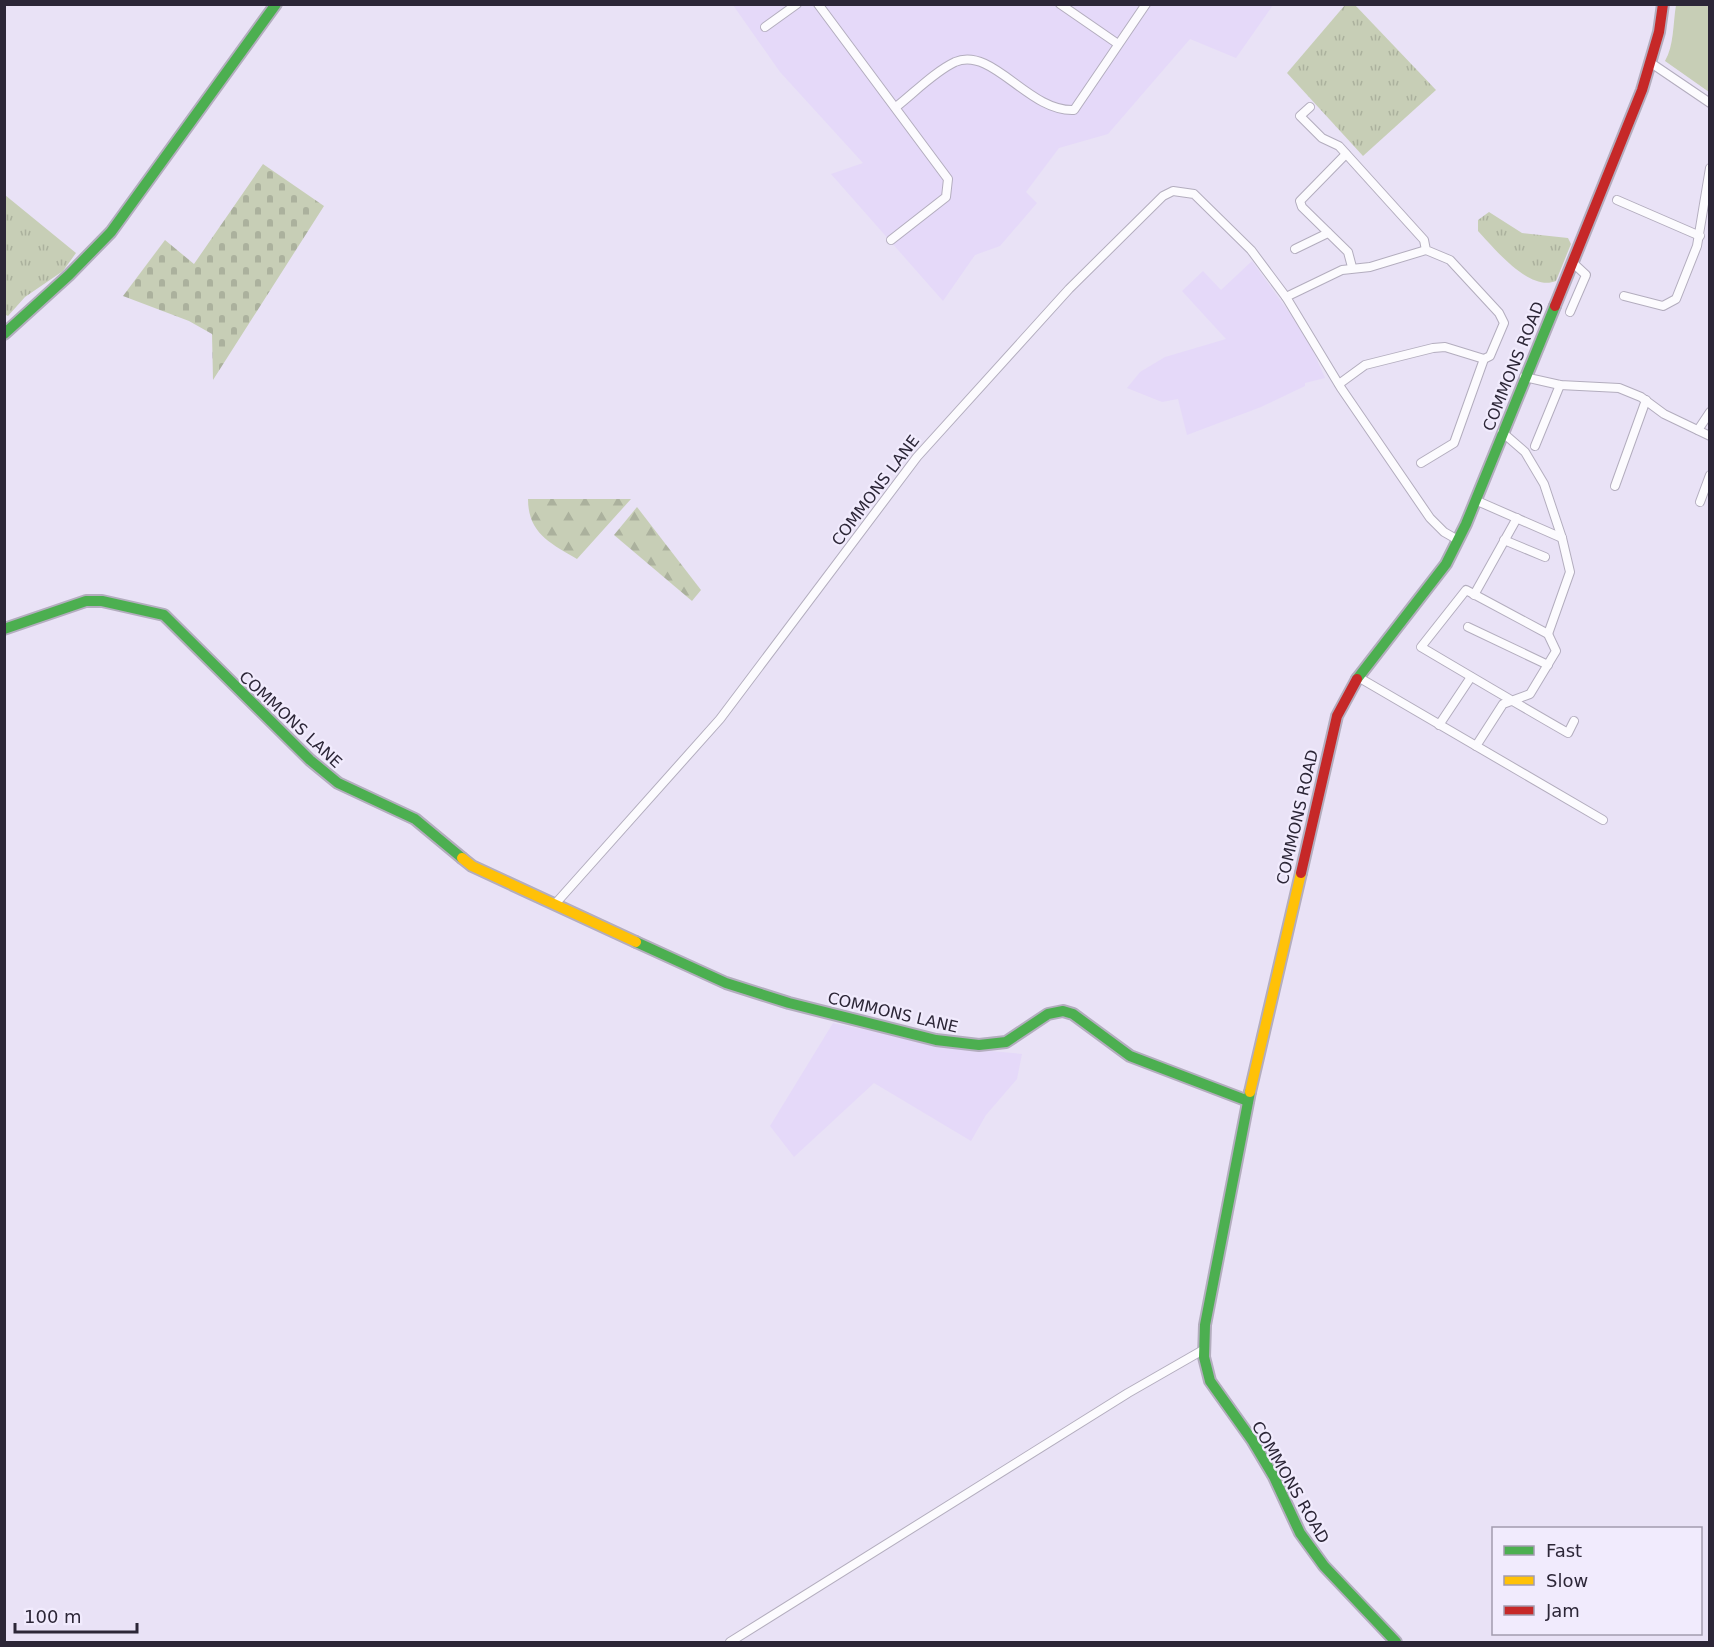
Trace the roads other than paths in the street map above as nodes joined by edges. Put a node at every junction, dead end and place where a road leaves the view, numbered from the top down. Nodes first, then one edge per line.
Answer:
1 (276, 4) edge
2 (797, 4) edge
3 (818, 4) edge
4 (1060, 4) edge
5 (1146, 4) edge
6 (1663, 4) edge
7 (765, 27) dead end
8 (1118, 44) junction
9 (1651, 63) junction
10 (1710, 103) edge
11 (896, 106) junction
12 (1310, 107) dead end
13 (1346, 154) junction
14 (1710, 168) edge
15 (1709, 185) edge
16 (1617, 201) dead end
17 (1328, 232) junction
18 (1700, 236) junction
19 (891, 240) dead end
20 (1295, 249) dead end
21 (1426, 250) junction
22 (1572, 262) junction
23 (1352, 267) junction
24 (1624, 296) dead end
25 (1286, 297) junction
26 (1570, 312) dead end
27 (4, 334) edge
28 (1484, 359) junction
29 (1524, 377) junction
30 (1339, 384) junction
31 (1560, 385) junction
32 (1646, 400) junction
33 (1710, 412) edge
34 (1698, 430) junction
35 (1502, 432) junction
36 (1710, 436) edge
37 (1534, 446) dead end
38 (1421, 463) dead end
39 (1710, 475) edge
40 (1615, 486) dead end
41 (1475, 500) junction
42 (1700, 502) dead end
43 (1517, 518) junction
44 (1563, 538) junction
45 (1458, 540) junction
46 (1504, 540) junction
47 (1545, 557) dead end
48 (1474, 595) junction
49 (1467, 627) dead end
50 (4, 629) edge
51 (1548, 634) junction
52 (1548, 665) junction
53 (1358, 677) junction
54 (1471, 677) junction
55 (1512, 701) junction
56 (1574, 721) dead end
57 (1439, 725) junction
58 (1476, 746) junction
59 (1603, 820) dead end
60 (556, 903) junction
61 (1248, 1101) junction
62 (1203, 1350) junction
63 (730, 1642) edge
64 (1396, 1642) edge

1 - 27 street
2 - 7 street
3 - 11 street
4 - 8 street
5 - 8 street
6 - 9 street, COMMONS ROAD
8 - 11 street
9 - 10 street
9 - 22 street, COMMONS ROAD
11 - 19 street
12 - 13 street
13 - 17 street
13 - 21 street
14 - 15 street
15 - 18 street
16 - 18 street
17 - 20 street
17 - 23 street
18 - 24 street
21 - 23 street
21 - 28 street
22 - 26 street
22 - 29 street, COMMONS ROAD
23 - 25 street
25 - 30 street, COMMONS LANE
25 - 60 street, COMMONS LANE
28 - 30 street
28 - 38 street
29 - 31 street
29 - 35 street, COMMONS ROAD
30 - 45 street, COMMONS LANE
31 - 32 street
31 - 37 street
32 - 34 street
32 - 40 street
33 - 34 street
34 - 36 street
35 - 41 street, COMMONS ROAD
35 - 44 street
39 - 42 street
41 - 43 street
41 - 45 street, COMMONS ROAD
43 - 44 street
43 - 46 street
44 - 51 street
45 - 53 street, COMMONS ROAD
46 - 47 street
46 - 48 street
48 - 51 street
48 - 54 street
49 - 52 street
50 - 60 street, COMMONS LANE
51 - 52 street
52 - 55 street
53 - 57 street
53 - 61 street, COMMONS ROAD
54 - 55 street
54 - 57 street
55 - 56 street
55 - 58 street
57 - 58 street
58 - 59 street
60 - 61 street, COMMONS LANE
61 - 62 street, COMMONS ROAD
62 - 63 street
62 - 64 street, COMMONS ROAD

